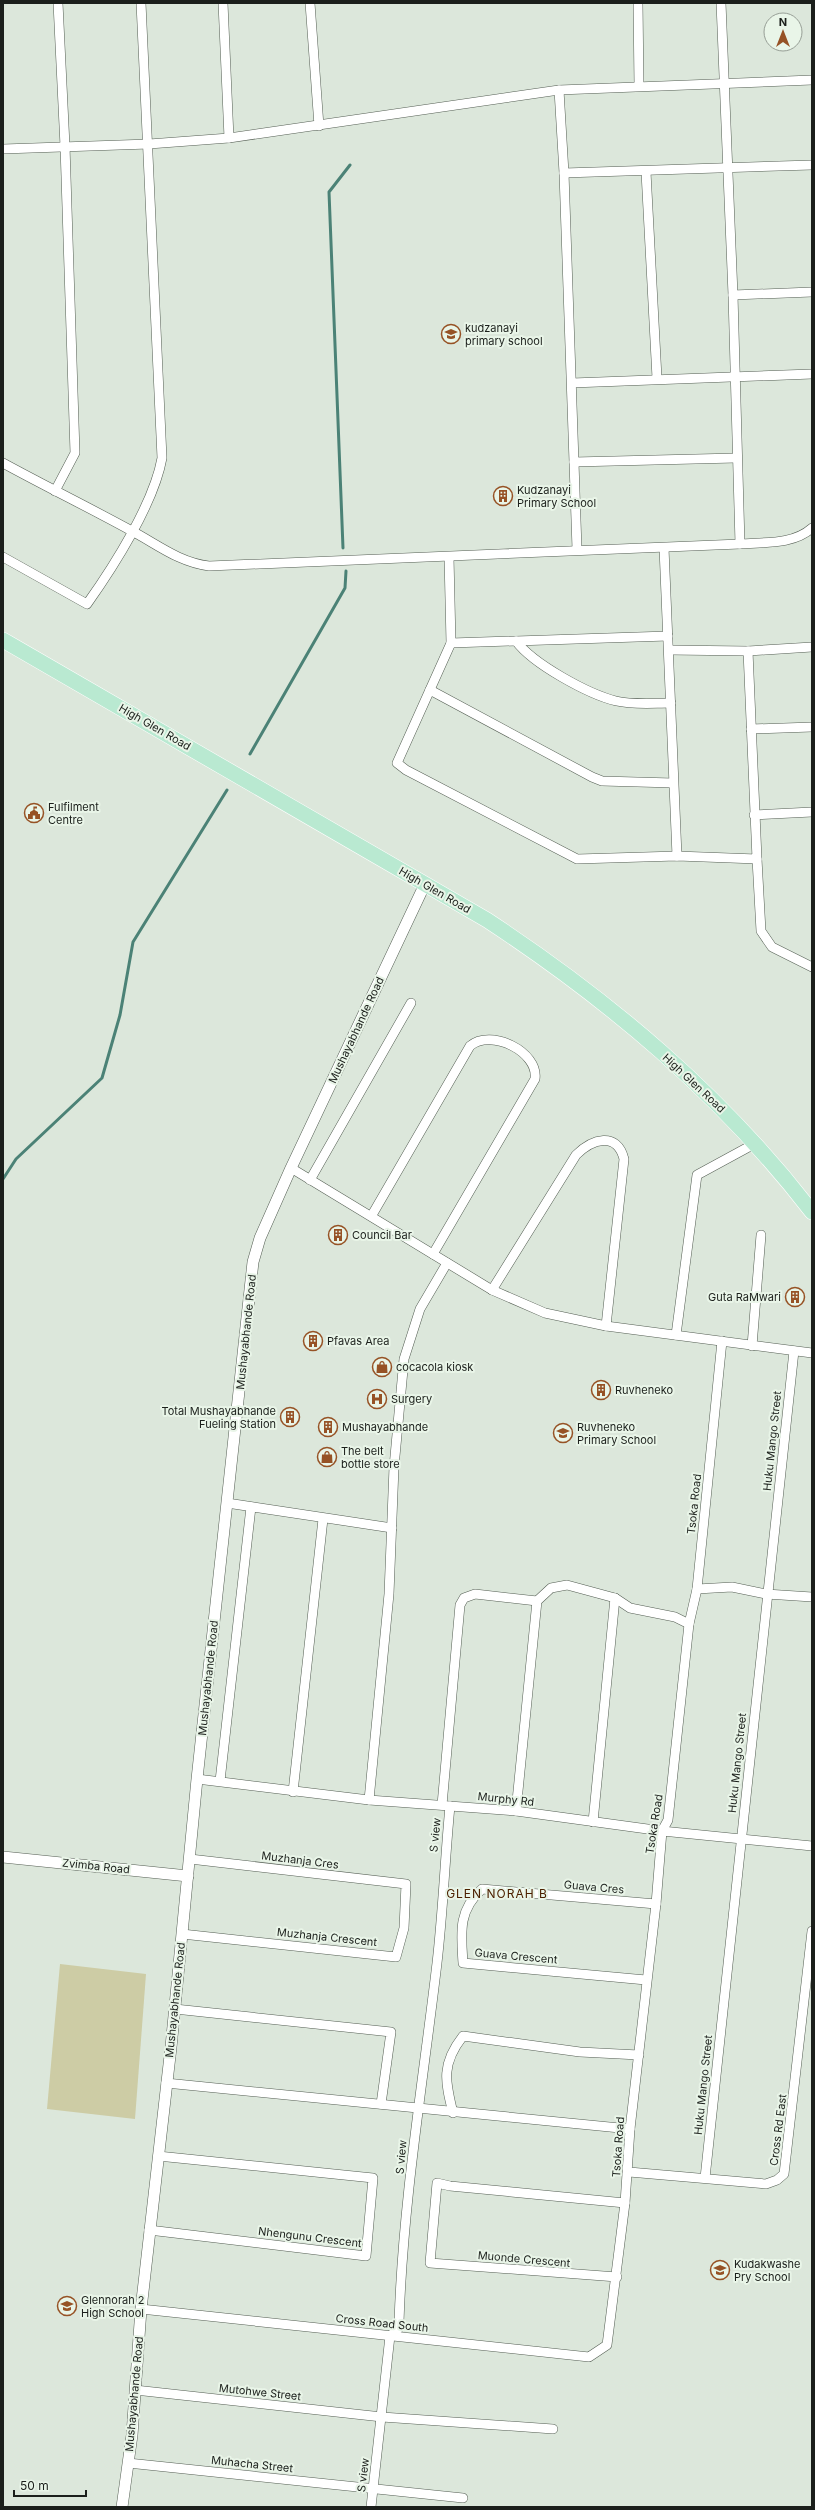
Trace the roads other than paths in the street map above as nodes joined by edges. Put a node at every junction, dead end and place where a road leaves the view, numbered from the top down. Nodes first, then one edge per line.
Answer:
1 (58, 3) edge
2 (141, 3) edge
3 (223, 3) edge
4 (310, 3) edge
5 (638, 3) edge
6 (721, 3) edge
7 (812, 80) edge
8 (724, 83) junction
9 (639, 86) junction
10 (559, 90) junction
11 (319, 126) junction
12 (229, 138) junction
13 (149, 144) junction
14 (65, 146) junction
15 (3, 149) edge
16 (812, 166) edge
17 (727, 168) junction
18 (646, 172) junction
19 (564, 173) junction
20 (812, 292) edge
21 (734, 295) junction
22 (812, 374) edge
23 (734, 376) junction
24 (657, 378) junction
25 (572, 382) junction
26 (736, 458) junction
27 (574, 462) junction
28 (3, 463) edge
29 (54, 491) junction
30 (812, 528) edge
31 (132, 531) junction
32 (740, 544) junction
33 (664, 548) junction
34 (577, 550) junction
35 (3, 557) edge
36 (449, 557) junction
37 (668, 636) junction
38 (3, 640) edge
39 (516, 641) junction
40 (451, 642) junction
41 (812, 647) edge
42 (669, 650) junction
43 (748, 651) junction
44 (430, 690) junction
45 (671, 703) junction
46 (812, 727) edge
47 (751, 729) junction
48 (673, 783) junction
49 (812, 812) edge
50 (754, 815) junction
51 (677, 856) junction
52 (758, 859) junction
53 (425, 884) junction
54 (812, 967) edge
55 (411, 1003) dead end
56 (754, 1144) junction
57 (291, 1168) junction
58 (310, 1180) junction
59 (812, 1212) edge
60 (372, 1215) junction
61 (762, 1235) dead end
62 (433, 1254) junction
63 (447, 1263) junction
64 (492, 1290) junction
65 (606, 1326) junction
66 (676, 1335) junction
67 (722, 1341) junction
68 (752, 1346) junction
69 (794, 1351) junction
70 (812, 1353) edge
71 (227, 1503) junction
72 (251, 1507) junction
73 (323, 1519) junction
74 (392, 1528) junction
75 (697, 1589) junction
76 (766, 1594) junction
77 (812, 1597) edge
78 (615, 1598) junction
79 (537, 1601) junction
80 (689, 1624) junction
81 (197, 1779) junction
82 (220, 1782) junction
83 (293, 1792) junction
84 (369, 1800) junction
85 (446, 1805) junction
86 (516, 1811) junction
87 (593, 1822) junction
88 (662, 1831) junction
89 (741, 1839) junction
90 (812, 1846) edge
91 (3, 1857) edge
92 (190, 1859) junction
93 (188, 1876) junction
94 (406, 1884) joint
95 (482, 1889) joint
96 (656, 1904) junction
97 (812, 1931) edge
98 (182, 1934) junction
99 (646, 1980) junction
100 (808, 2002) edge
101 (175, 2009) junction
102 (639, 2055) junction
103 (166, 2083) junction
104 (381, 2104) junction
105 (417, 2109) junction
106 (453, 2113) junction
107 (630, 2129) junction
108 (158, 2156) junction
109 (628, 2172) junction
110 (705, 2178) junction
111 (626, 2203) junction
112 (149, 2230) junction
113 (617, 2277) junction
114 (140, 2310) junction
115 (609, 2335) joint
116 (390, 2336) junction
117 (135, 2390) junction
118 (382, 2417) junction
119 (553, 2429) dead end
120 (128, 2463) junction
121 (373, 2490) junction
122 (462, 2498) dead end
123 (122, 2507) edge
124 (371, 2507) edge

1 - 14 street
2 - 13 street
3 - 12 street
4 - 11 street
5 - 9 street
6 - 8 street
7 - 8 street
8 - 9 street
8 - 17 street
9 - 10 street
10 - 11 street
10 - 19 street
11 - 12 street
12 - 13 street
13 - 14 street
13 - 31 street
14 - 15 street
14 - 29 street
16 - 17 street
17 - 18 street
17 - 21 street
18 - 19 street
18 - 24 street
19 - 25 street
20 - 21 street
21 - 23 street
22 - 23 street
23 - 24 street
23 - 26 street
24 - 25 street
25 - 27 street
26 - 27 street
26 - 32 street
27 - 34 street
28 - 29 street
29 - 31 street
30 - 32 street
31 - 35 street
31 - 36 street
32 - 33 street
33 - 34 street
33 - 37 street
34 - 36 street
36 - 40 street
37 - 39 street
37 - 42 street
38 - 53 main road, High Glen Road
39 - 40 street
39 - 45 street
40 - 44 street
41 - 43 street
42 - 43 street
42 - 45 street
43 - 47 street
44 - 48 street
44 - 51 street
45 - 48 street
46 - 47 street
47 - 50 street
48 - 51 street
49 - 50 street
50 - 52 street
51 - 52 street
52 - 54 street
53 - 56 main road, High Glen Road
53 - 57 street, Mushayabhande Road
55 - 58 street
56 - 59 main road, High Glen Road
56 - 66 street
57 - 58 street
57 - 71 street, Mushayabhande Road
58 - 60 street
60 - 62 street
60 - 62 street
61 - 68 street
62 - 63 street
63 - 64 street
63 - 74 street
64 - 65 street
64 - 65 street
65 - 66 street
66 - 67 street
67 - 68 street
67 - 75 street, Tsoka Road
68 - 69 street
69 - 70 street
69 - 76 street, Huku Mango Street
71 - 72 street
71 - 81 street, Mushayabhande Road
72 - 73 street
72 - 82 street
73 - 74 street
73 - 83 street
74 - 84 street
75 - 76 street
75 - 80 street, Tsoka Road
76 - 77 street
76 - 89 street, Huku Mango Street
78 - 79 street
78 - 80 street
78 - 87 street
79 - 85 street, S view
79 - 86 street
80 - 88 street, Tsoka Road
81 - 82 street, Murphy Rd
81 - 92 street, Mushayabhande Road
82 - 83 street, Murphy Rd
83 - 84 street, Murphy Rd
84 - 85 street, Murphy Rd
85 - 86 street, Murphy Rd
85 - 105 street, S view
86 - 87 street, Murphy Rd
87 - 88 street, Murphy Rd
88 - 89 street, Murphy Rd
88 - 96 street, Tsoka Road
89 - 90 street, Murphy Rd
89 - 110 street, Huku Mango Street
91 - 93 street, Zvimba Road
92 - 93 street, Mushayabhande Road
92 - 94 street, Muzhanja Cres
93 - 98 street, Mushayabhande Road
94 - 98 street, Muzhanja Crescent
95 - 96 street, Guava Cres
95 - 99 street, Guava Crescent
96 - 99 street, Tsoka Road
97 - 100 street, Cross Rd East
98 - 101 street, Mushayabhande Road
99 - 102 street, Tsoka Road
100 - 110 street, Cross Rd East
101 - 103 street, Mushayabhande Road
101 - 104 street
102 - 106 street
102 - 107 street, Tsoka Road
103 - 104 street
103 - 108 street, Mushayabhande Road
104 - 105 street
105 - 106 street
105 - 116 street, S view
106 - 107 street
107 - 109 street, Tsoka Road
108 - 112 street, Mushayabhande Road
108 - 112 street, Nhengunu Crescent
109 - 110 street, Cross Rd East
109 - 111 street, Tsoka Road
111 - 113 street, Tsoka Road
111 - 113 street, Muonde Crescent
112 - 114 street, Mushayabhande Road
113 - 115 street, Tsoka Road
114 - 116 street, Cross Road South
114 - 117 street, Mushayabhande Road
115 - 116 street, Cross Road South
116 - 118 street, S view
117 - 118 street, Mutohwe Street
117 - 120 street, Mushayabhande Road
118 - 119 street, Mutohwe Street
118 - 121 street, S view
120 - 121 street, Muhacha Street
120 - 123 street, Mushayabhande Road
121 - 122 street, Muhacha Street
121 - 124 street, S view

